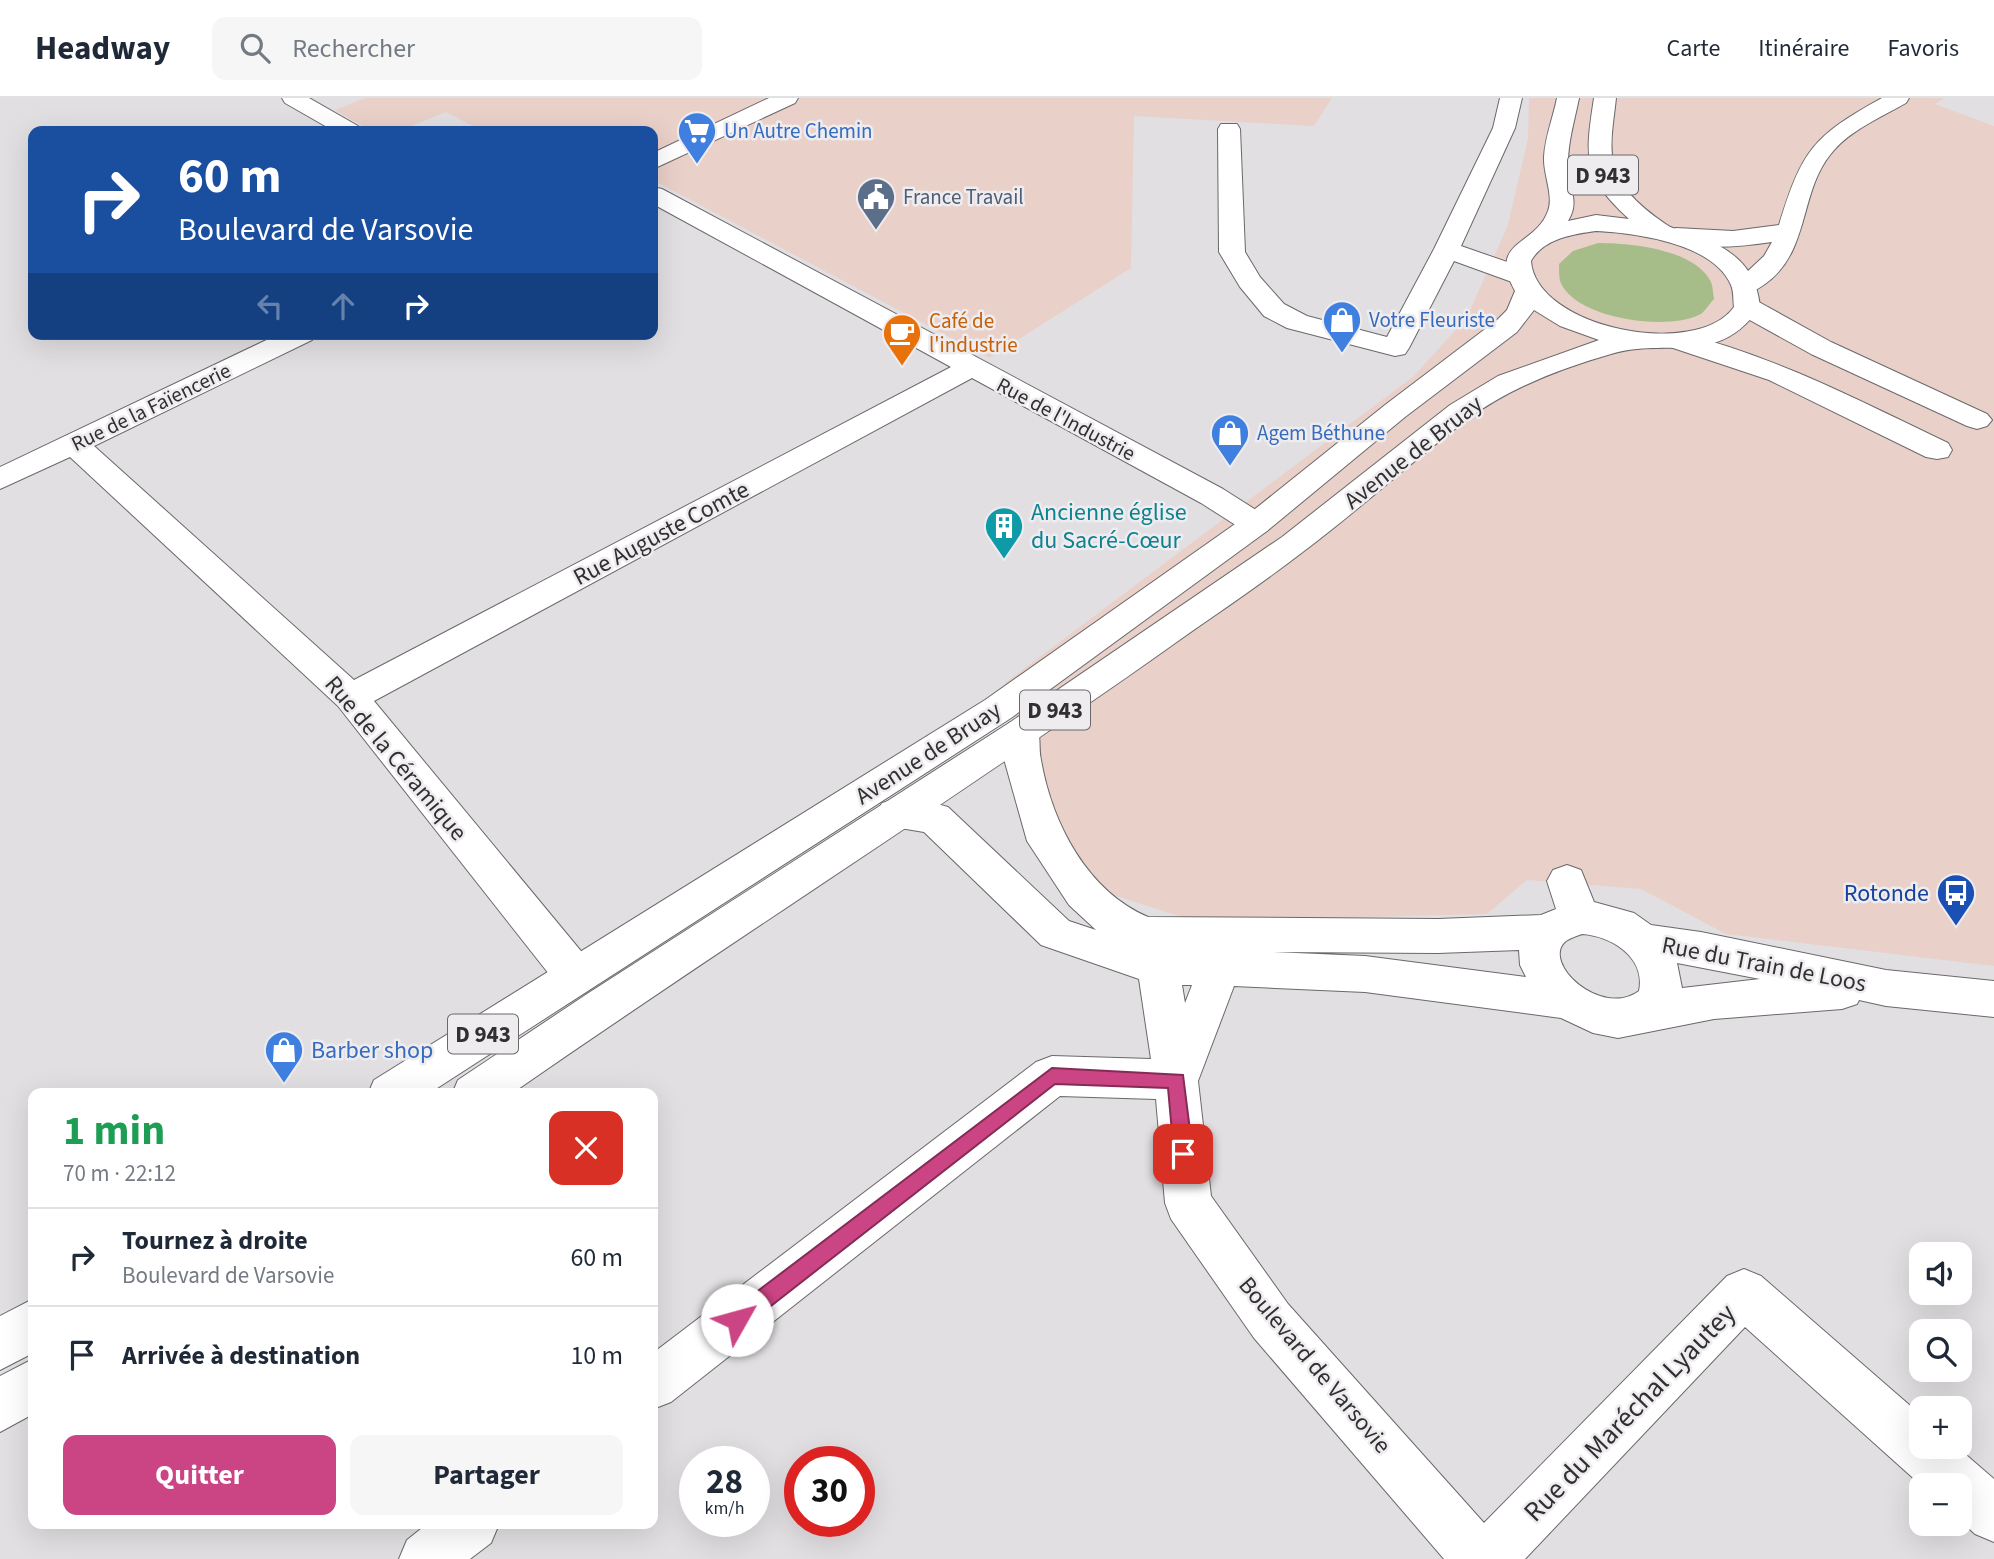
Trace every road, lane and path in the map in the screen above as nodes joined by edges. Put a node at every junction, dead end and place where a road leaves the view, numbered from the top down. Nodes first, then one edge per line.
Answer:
1 (293, 98) edge
2 (1511, 98) edge
3 (1568, 98) edge
4 (1605, 98) edge
5 (1898, 98) edge
6 (768, 101) edge
7 (341, 126) edge
8 (1229, 129) dead end
9 (658, 159) edge
10 (658, 197) edge
11 (1789, 230) junction
12 (1546, 233) junction
13 (1667, 233) junction
14 (1447, 249) junction
15 (1525, 283) junction
16 (1746, 297) junction
17 (290, 340) edge
18 (1638, 340) junction
19 (1680, 341) junction
20 (970, 368) junction
21 (1977, 420) dead end
22 (75, 445) junction
23 (1937, 450) dead end
24 (0, 479) edge
25 (1256, 524) junction
26 (351, 697) junction
27 (1022, 733) junction
28 (895, 814) junction
29 (1564, 910) junction
30 (1643, 941) junction
31 (1165, 951) junction
32 (1215, 967) junction
33 (575, 975) junction
34 (1886, 988) junction
35 (1994, 999) edge
36 (1566, 1001) junction
37 (1643, 1013) junction
38 (1176, 1080) junction
39 (399, 1088) edge
40 (483, 1088) edge
41 (28, 1327) edge
42 (0, 1345) edge
43 (658, 1380) edge
44 (28, 1387) edge
45 (0, 1406) edge
46 (1994, 1515) edge
47 (465, 1529) edge
48 (426, 1559) edge
49 (1480, 1559) edge
50 (1487, 1559) edge

1 - 7 street
2 - 14 street
3 - 12 street, D 943
4 - 13 street, D 943
5 - 11 street
6 - 9 street
8 - 14 street
10 - 20 street, Rue de l'Industrie
11 - 13 street
11 - 16 street
12 - 13 street
12 - 15 street, Avenue de Bruay
13 - 16 street
14 - 15 street
15 - 18 street
15 - 25 street, Avenue de Bruay / D 943
16 - 19 street
16 - 21 street
17 - 22 street, Rue de la Faïencerie
18 - 19 street
18 - 27 street, Avenue de Bruay / D 943
19 - 23 street
20 - 25 street, Rue de l'Industrie
20 - 26 street, Rue Auguste Comte
22 - 24 street, Rue de la Faïencerie
22 - 26 street, Rue de la Céramique
25 - 33 street, Avenue de Bruay / D 943
26 - 33 street, Rue de la Céramique
27 - 28 street, Avenue de Bruay / D 943
27 - 31 street
28 - 31 street
28 - 40 street, Avenue de Bruay / D 943
29 - 30 street
29 - 31 street
29 - 36 street
30 - 34 street, Rue du Train de Loos
30 - 37 street
31 - 32 street
31 - 38 street, Boulevard de Varsovie
32 - 36 street
32 - 38 street
33 - 39 street, Avenue de Bruay / D 943
34 - 35 street, Rue du Train de Loos
34 - 37 street, Rue du Train de Loos
36 - 37 street
38 - 43 street
38 - 49 street, Boulevard de Varsovie
41 - 42 street
44 - 45 street
46 - 50 street, Rue du Maréchal Lyautey
47 - 48 street

